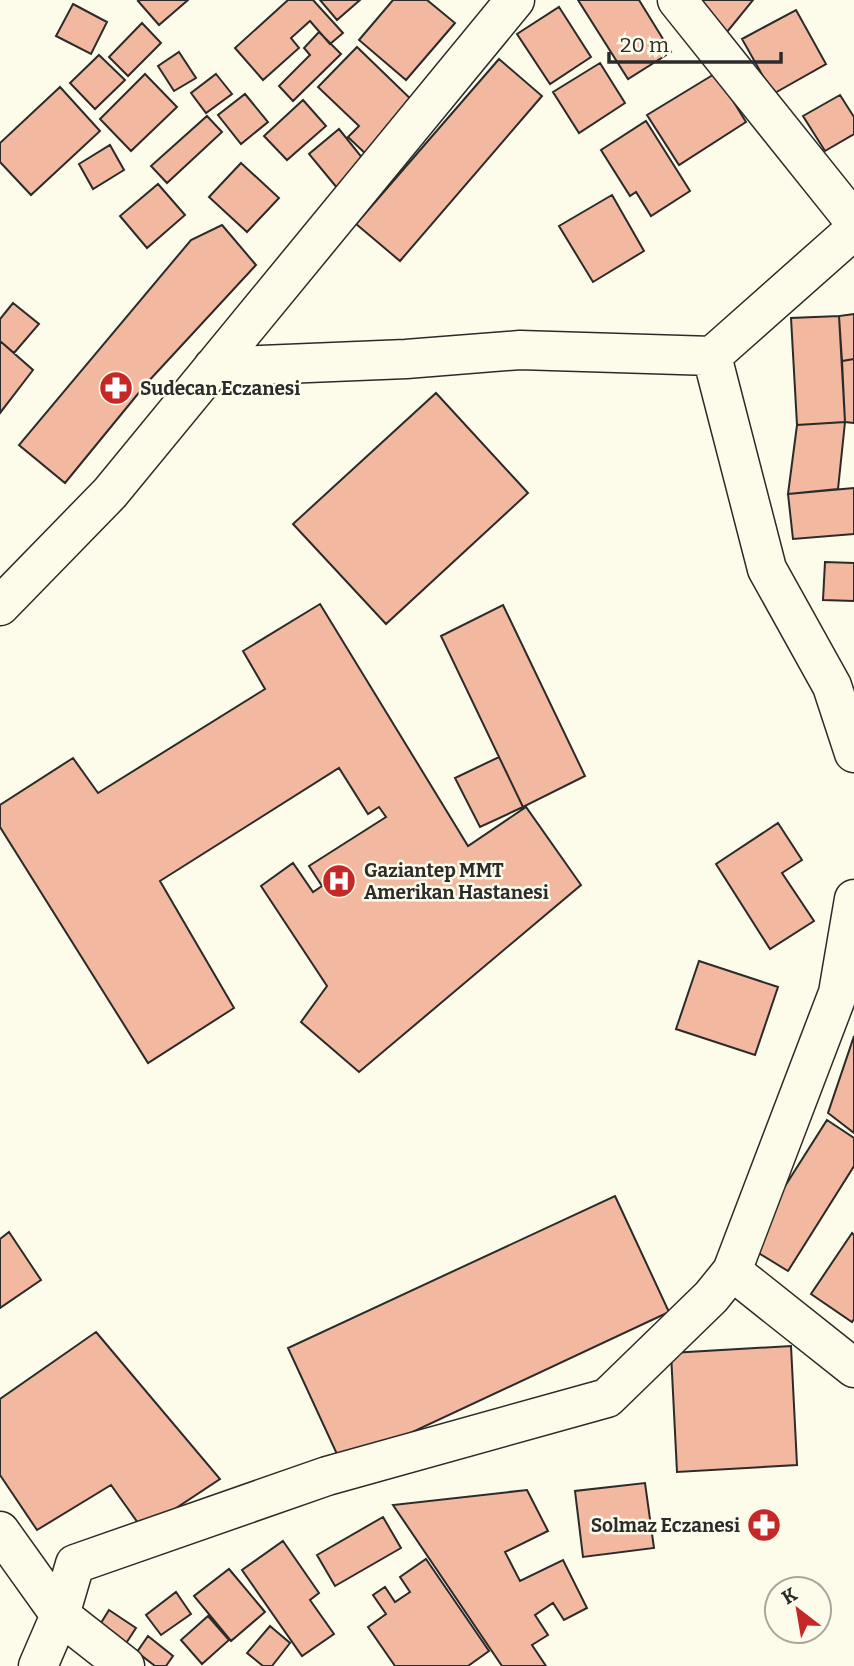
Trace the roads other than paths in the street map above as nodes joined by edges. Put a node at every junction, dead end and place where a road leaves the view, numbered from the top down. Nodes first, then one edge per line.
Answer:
1 (514, 0) edge
2 (677, 0) edge
3 (854, 221) edge
4 (854, 230) edge
5 (712, 356) junction
6 (213, 367) junction
7 (0, 606) edge
8 (854, 753) edge
9 (854, 899) edge
10 (732, 1272) junction
11 (854, 1368) edge
12 (0, 1531) edge
13 (60, 1615) junction
14 (38, 1666) edge
15 (125, 1666) edge

1 - 6 street
2 - 3 street
4 - 5 street
5 - 6 street
5 - 8 street
6 - 7 street
9 - 10 street
10 - 11 street
10 - 13 street
12 - 13 street
13 - 14 street
13 - 15 street

